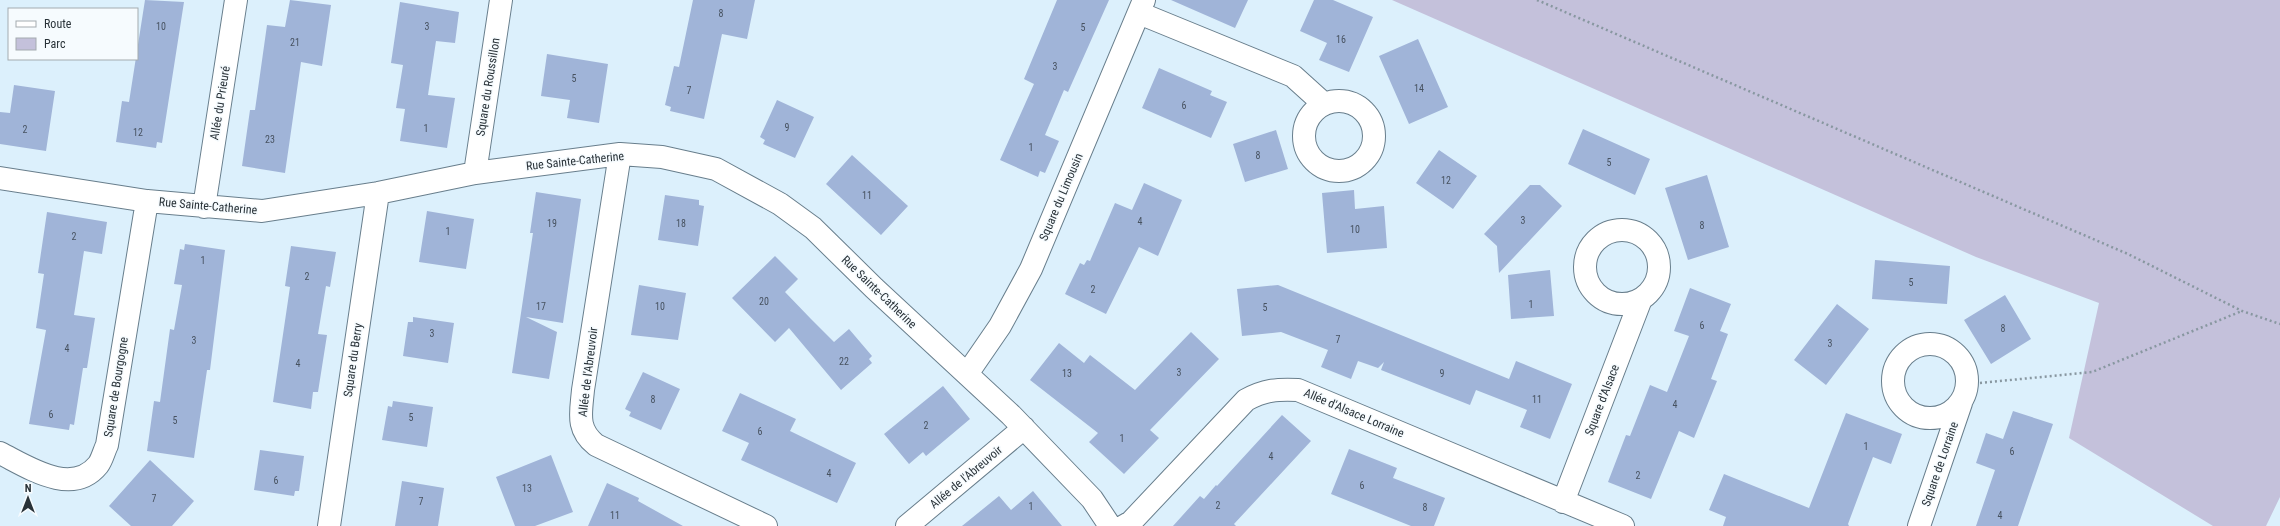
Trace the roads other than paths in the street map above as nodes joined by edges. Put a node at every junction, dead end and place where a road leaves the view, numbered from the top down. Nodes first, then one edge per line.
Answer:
1 (236, 0) edge
2 (501, 0) edge
3 (1142, 6) edge
4 (1324, 104) dead end
5 (620, 154) junction
6 (475, 173) junction
7 (0, 178) edge
8 (378, 193) junction
9 (146, 201) junction
10 (204, 207) junction
11 (1641, 298) dead end
12 (968, 374) junction
13 (1964, 394) road end
14 (1024, 428) junction
15 (0, 453) edge
16 (1563, 502) junction
17 (328, 526) edge
18 (766, 526) edge
19 (907, 526) edge
20 (1110, 526) edge
21 (1124, 526) edge
22 (1623, 526) edge
23 (1919, 526) edge

1 - 10 street, Allée du Prieuré
2 - 6 street, Square du Roussillon
3 - 4 street, Square du Limousin
3 - 12 street, Square du Limousin
5 - 6 street, Rue Sainte-Catherine
5 - 12 street, Rue Sainte-Catherine
5 - 18 street, Allée de l'Abreuvoir
6 - 8 street, Rue Sainte-Catherine
7 - 9 street, Rue Sainte-Catherine
8 - 10 street, Rue Sainte-Catherine
8 - 17 street, Square du Berry
9 - 10 street, Rue Sainte-Catherine
9 - 15 street, Square de Bourgogne
11 - 16 street, Square d'Alsace
12 - 14 street, Rue Sainte-Catherine
13 - 23 street, Square de Lorraine
14 - 19 street, Allée de l'Abreuvoir
14 - 20 street, Rue Sainte-Catherine
16 - 21 street, Allée d'Alsace Lorraine
16 - 22 street, Allée d'Alsace Lorraine

